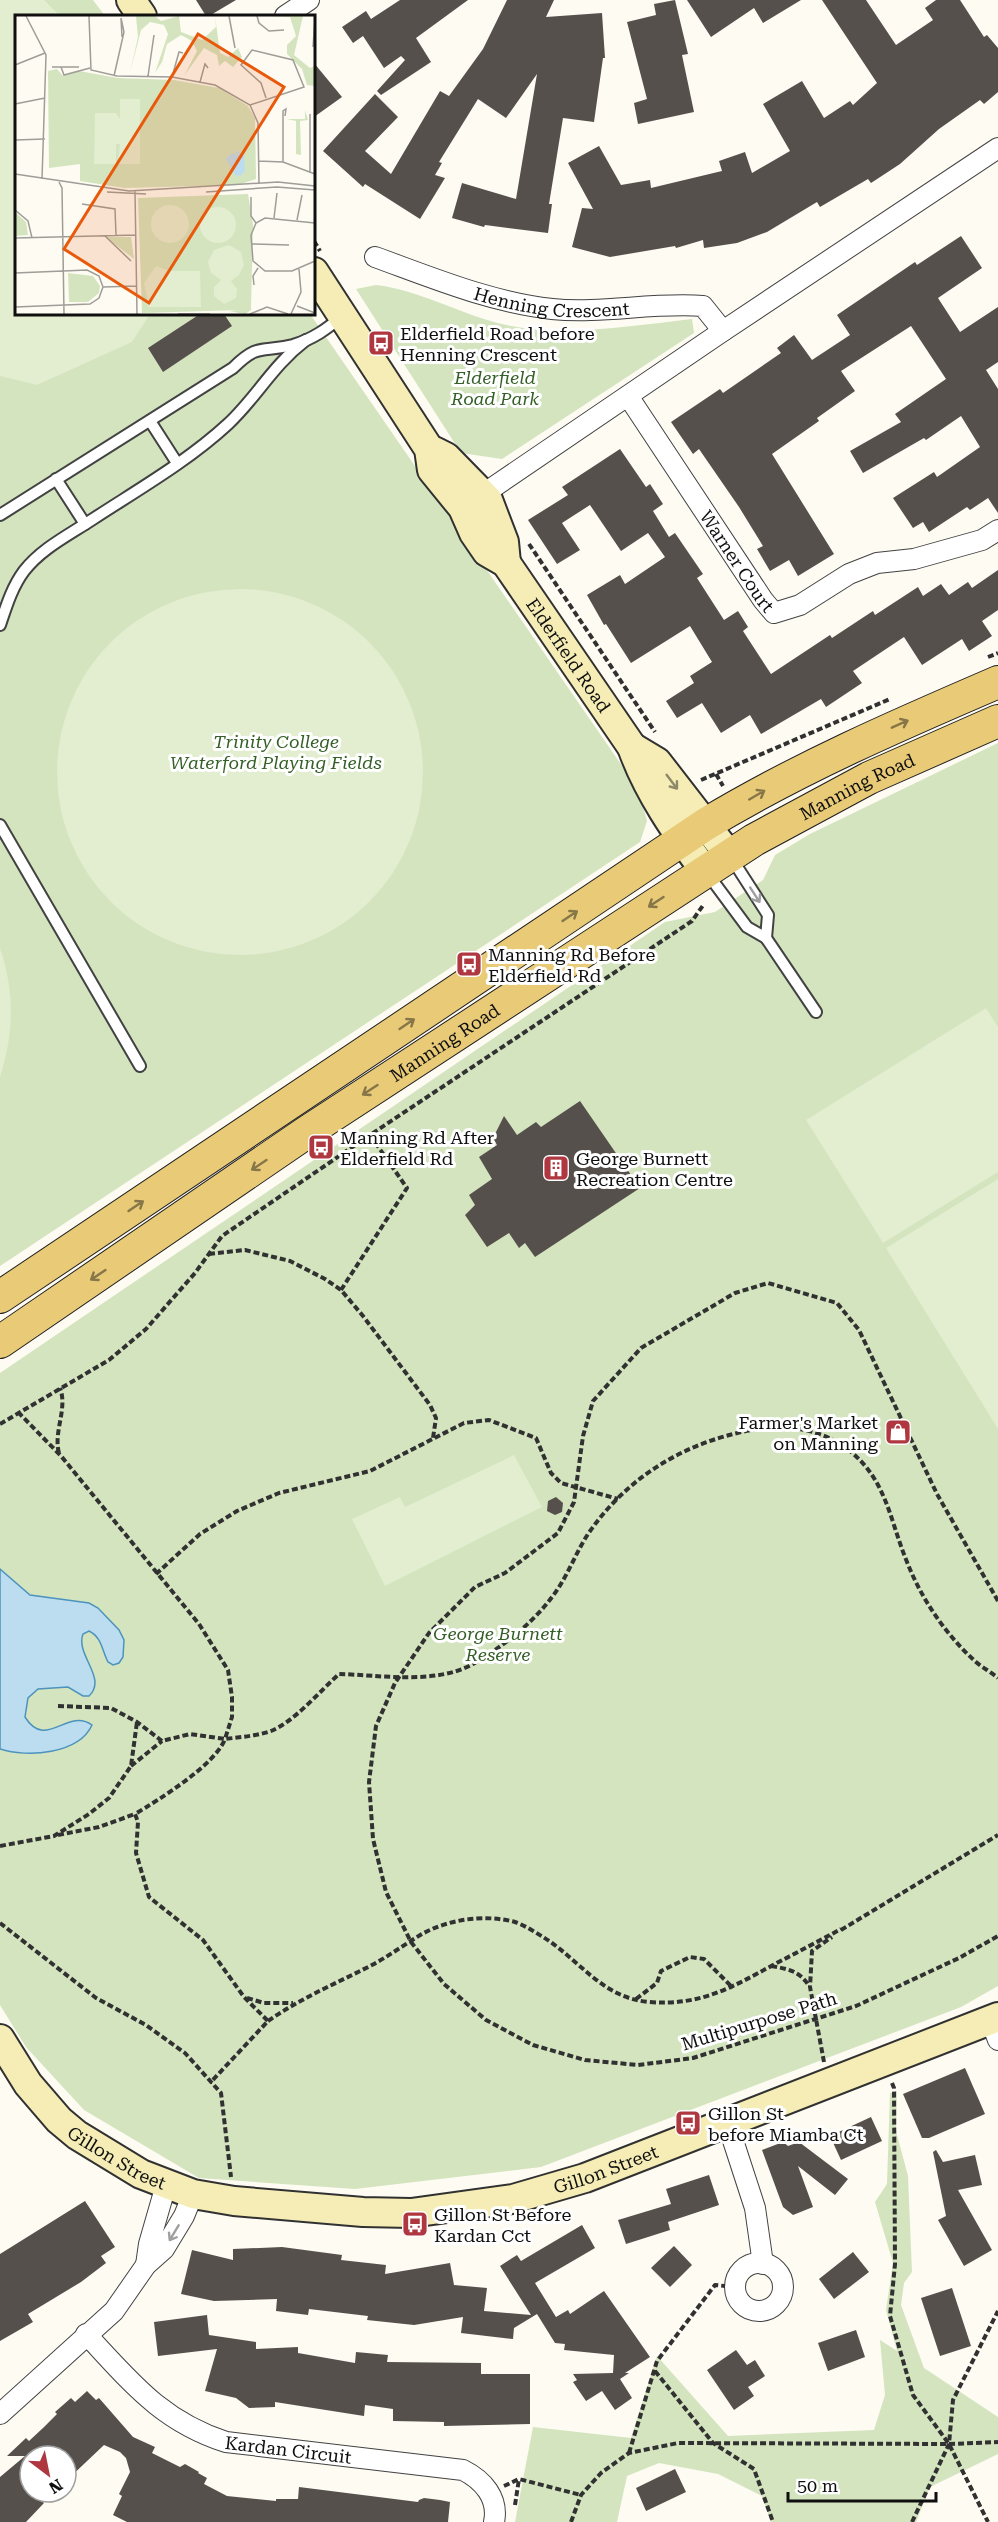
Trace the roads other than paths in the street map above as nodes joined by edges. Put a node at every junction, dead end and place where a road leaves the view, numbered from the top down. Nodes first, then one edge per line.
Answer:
1 (131, 0) edge
2 (309, 0) edge
3 (141, 15) edge
4 (286, 15) edge
5 (998, 148) edge
6 (375, 257) dead end
7 (315, 274) edge
8 (342, 315) junction
9 (723, 331) junction
10 (306, 340) junction
11 (628, 396) junction
12 (150, 421) junction
13 (177, 463) junction
14 (56, 479) junction
15 (473, 501) junction
16 (0, 515) edge
17 (85, 524) junction
18 (998, 530) edge
19 (0, 625) edge
20 (993, 670) edge
21 (998, 721) edge
22 (0, 825) edge
23 (694, 833) junction
24 (714, 875) junction
25 (766, 938) junction
26 (816, 1012) dead end
27 (140, 1066) dead end
28 (0, 1297) edge
29 (0, 1342) edge
30 (996, 2026) edge
31 (0, 2039) edge
32 (727, 2122) junction
33 (166, 2185) junction
34 (193, 2194) junction
35 (763, 2264) junction
36 (146, 2265) junction
37 (86, 2334) junction
38 (0, 2414) edge
39 (494, 2522) edge

1 - 3 street
2 - 4 street
5 - 9 street
6 - 9 street, Henning Crescent
7 - 8 street, Elderfield Road
8 - 10 lane
8 - 15 street, Elderfield Road
9 - 11 street
10 - 12 lane
10 - 13 lane
11 - 15 street
11 - 18 street, Warner Court
12 - 13 lane
12 - 14 lane
13 - 17 lane
14 - 16 lane
14 - 17 lane
15 - 23 street, Elderfield Road
17 - 19 lane
23 -> 20 main road, Manning Road
21 - 24 main road, Manning Road
22 - 27 lane
23 - 24 street, Elderfield Road
28 -> 23 main road, Manning Road
24 - 25 lane
24 -> 25 lane
24 -> 29 main road, Manning Road
25 - 26 lane
30 - 32 street, Gillon Street
31 - 33 street, Gillon Street
32 - 34 street, Gillon Street
32 - 35 street
33 - 34 street, Gillon Street
33 - 36 street
34 -> 36 street
35 - 35 street
36 - 37 street
37 - 38 street
37 - 39 street, Kardan Circuit

